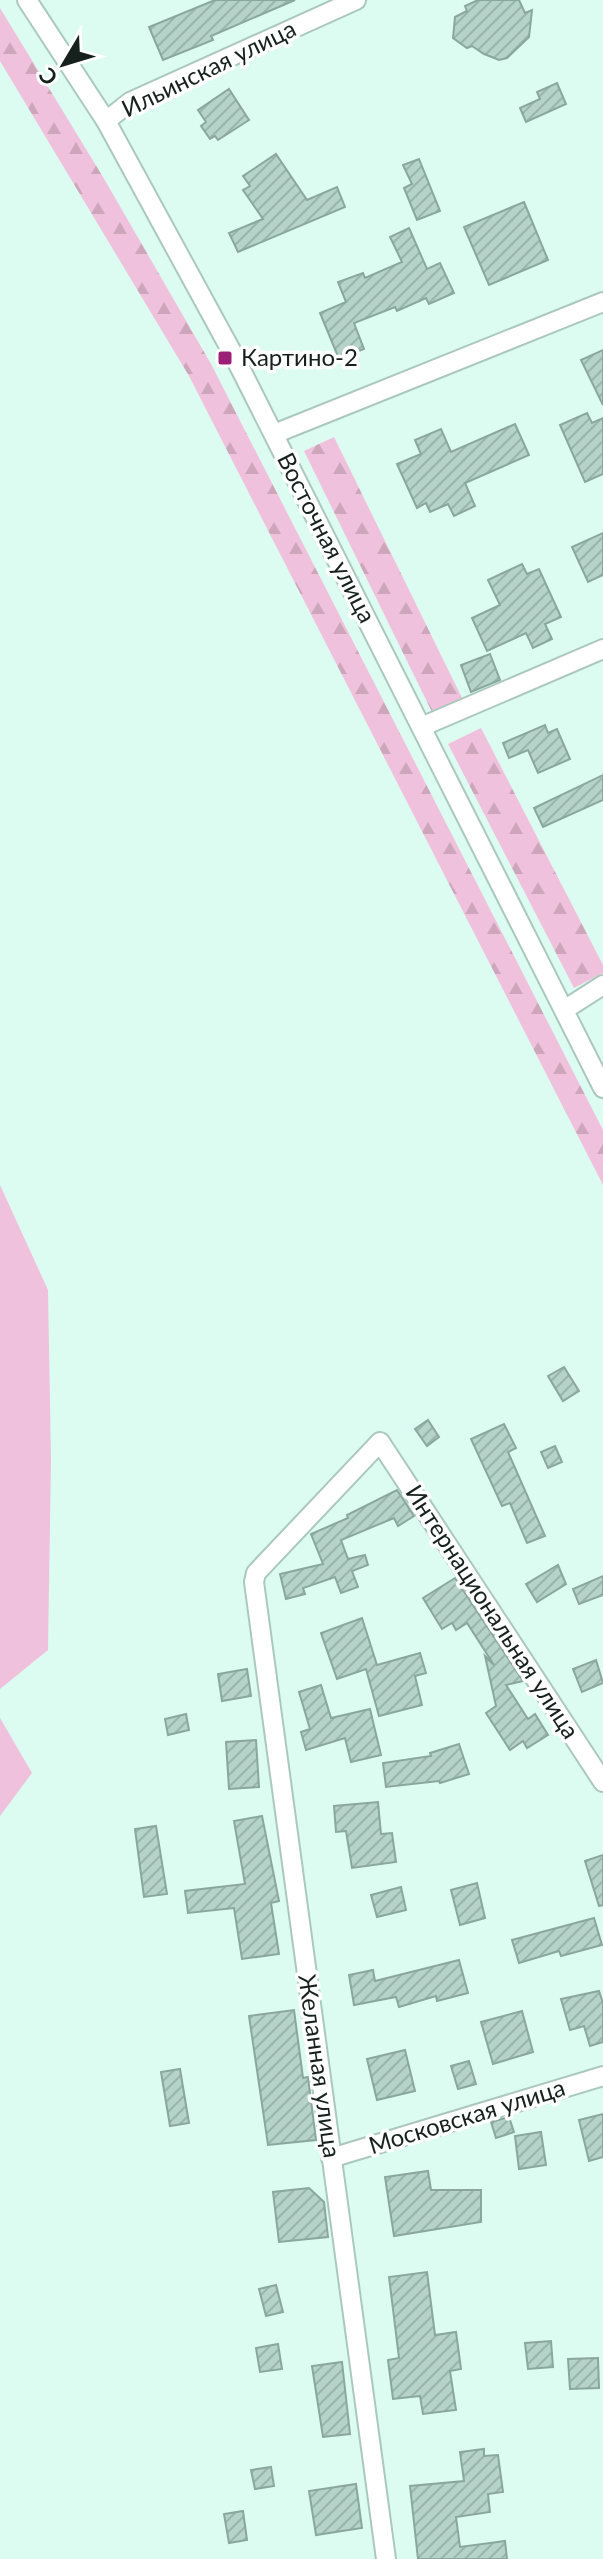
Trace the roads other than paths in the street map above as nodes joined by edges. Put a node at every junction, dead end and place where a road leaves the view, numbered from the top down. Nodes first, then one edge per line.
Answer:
1 (27, 0) edge
2 (356, 0) edge
3 (106, 121) junction
4 (603, 302) edge
5 (274, 434) junction
6 (603, 649) edge
7 (421, 727) junction
8 (603, 985) edge
9 (564, 1010) junction
10 (603, 1088) edge
11 (380, 1442) joint
12 (603, 1782) edge
13 (603, 2076) edge
14 (331, 2158) junction
15 (386, 2559) edge

1 - 3 street, Восточная улица
2 - 3 street, Ильинская улица
3 - 5 street, Восточная улица
4 - 5 street
5 - 7 street, Восточная улица
6 - 7 street
7 - 9 street, Восточная улица
8 - 9 street
9 - 10 street, Восточная улица
11 - 12 street, Интернациональная улица
11 - 14 street, Желанная улица
13 - 14 street, Московская улица
14 - 15 street, Желанная улица

